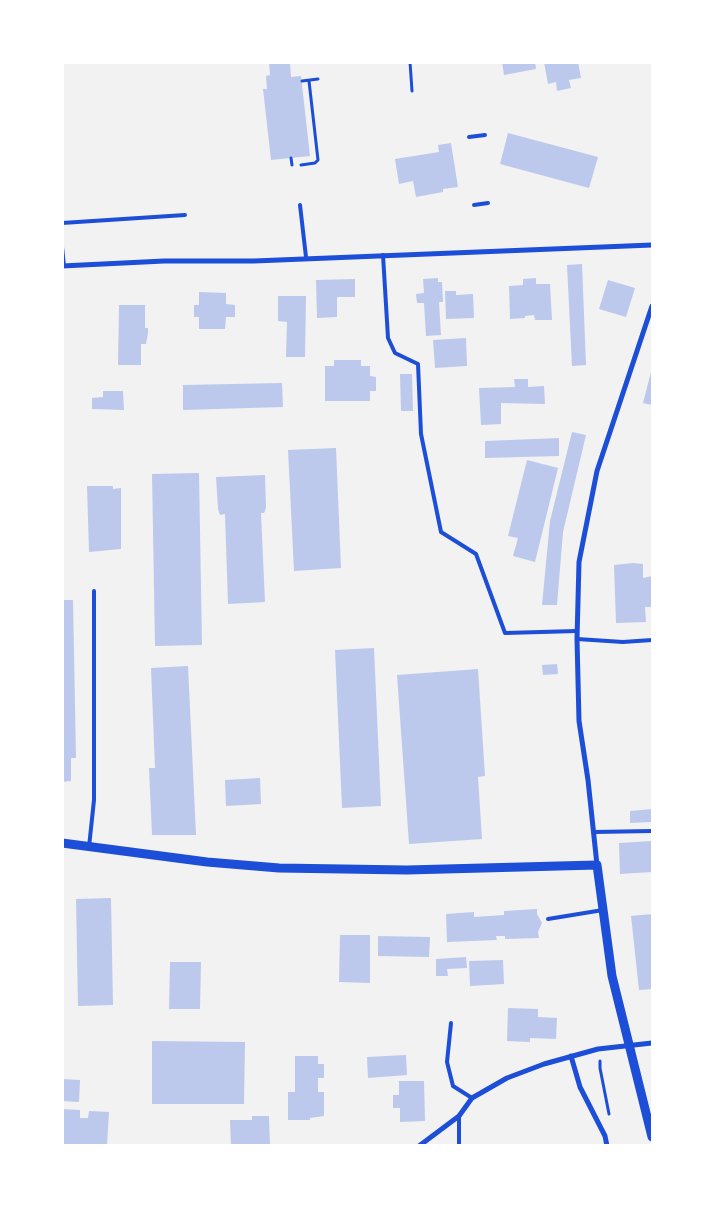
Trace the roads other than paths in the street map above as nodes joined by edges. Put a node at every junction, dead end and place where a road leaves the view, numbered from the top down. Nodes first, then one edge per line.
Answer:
1 (485, 135) dead end
2 (469, 137) dead end
3 (488, 203) dead end
4 (300, 205) dead end
5 (474, 205) dead end
6 (185, 215) dead end
7 (62, 224) edge
8 (652, 245) edge
9 (62, 247) edge
10 (383, 255) junction
11 (306, 257) junction
12 (63, 266) edge
13 (652, 306) edge
14 (94, 591) dead end
15 (577, 631) junction
16 (577, 639) junction
17 (652, 640) edge
18 (652, 831) edge
19 (594, 832) junction
20 (62, 843) edge
21 (89, 846) junction
22 (597, 865) junction
23 (603, 910) junction
24 (548, 919) dead end
25 (451, 1023) dead end
26 (652, 1043) edge
27 (629, 1044) junction
28 (571, 1056) junction
29 (472, 1098) junction
30 (459, 1116) junction
31 (652, 1136) edge
32 (419, 1146) edge
33 (459, 1146) edge
34 (607, 1146) edge

1 - 2 lane
3 - 5 lane
4 - 11 lane
6 - 7 lane
8 - 10 street
9 - 12 lane
10 - 11 street
10 - 15 lane
11 - 12 street
13 - 15 street
14 - 21 lane
15 - 16 street
16 - 17 lane
16 - 19 street
18 - 19 lane
19 - 22 street
20 - 21 street
21 - 22 street
22 - 23 street
23 - 24 lane
23 - 27 street
25 - 29 lane
26 - 27 street
27 - 28 street
27 - 31 street
28 - 29 street
28 - 34 street
29 - 30 street
30 - 32 street
30 - 33 lane

